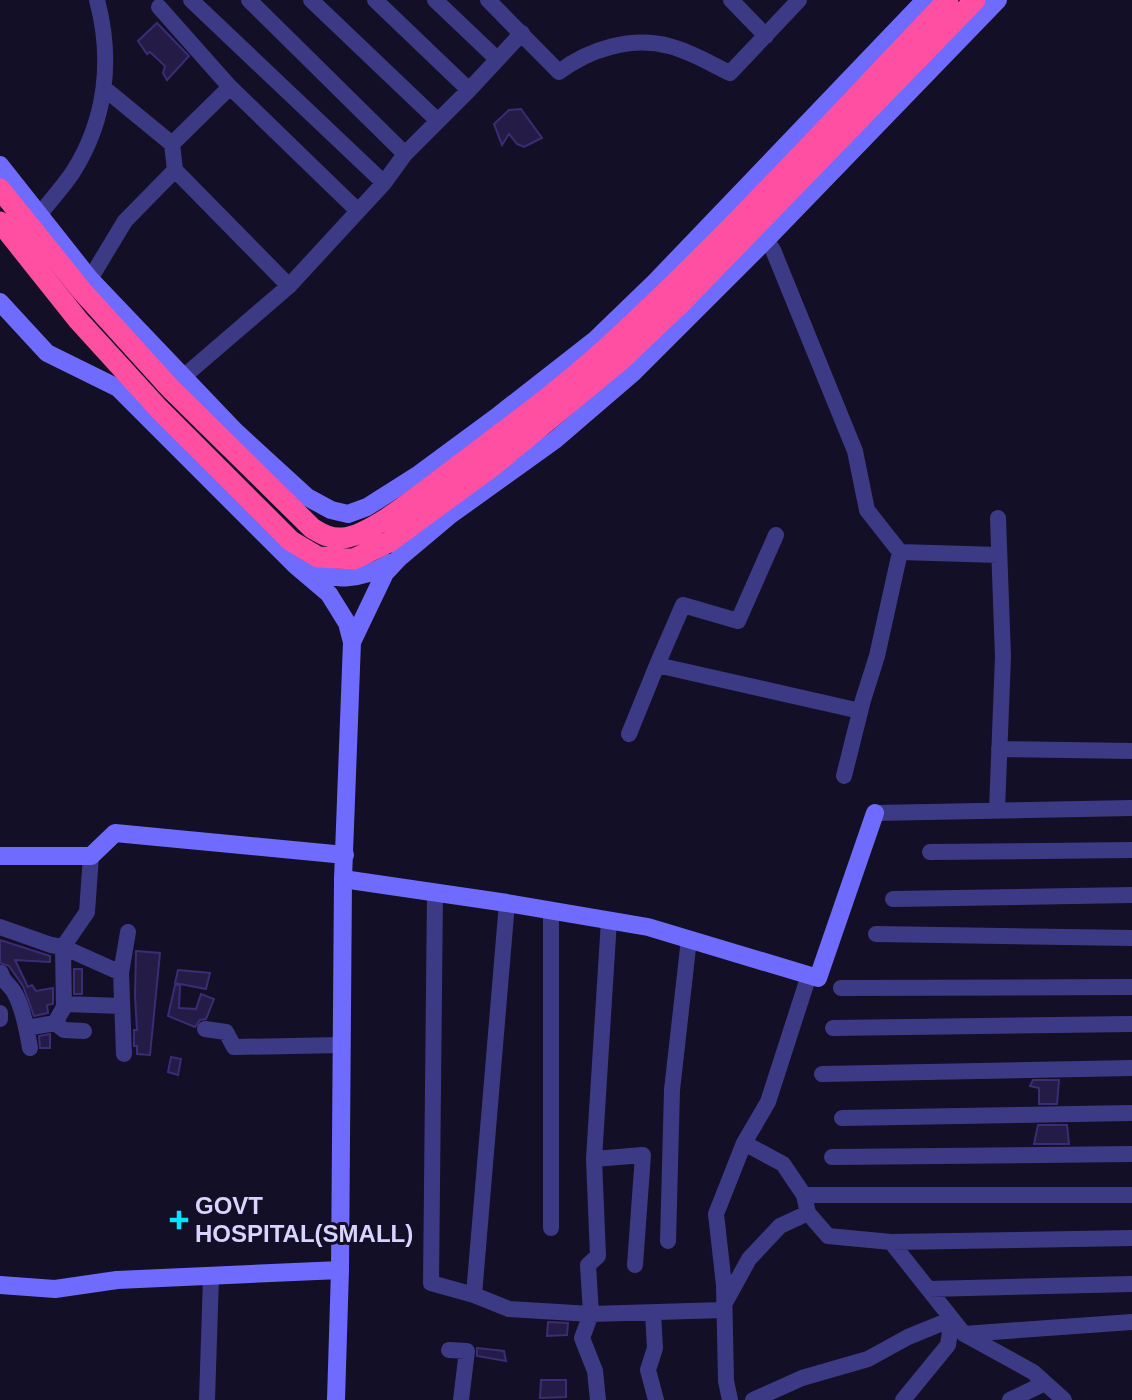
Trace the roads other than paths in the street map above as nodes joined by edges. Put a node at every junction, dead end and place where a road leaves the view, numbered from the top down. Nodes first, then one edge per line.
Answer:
1 (97, 0) edge
2 (191, 0) edge
3 (249, 0) edge
4 (311, 0) edge
5 (375, 0) edge
6 (435, 0) edge
7 (488, 0) edge
8 (732, 0) edge
9 (799, 0) edge
10 (925, 0) edge
11 (948, 0) edge
12 (975, 0) edge
13 (998, 0) edge
14 (159, 7) dead end
15 (522, 33) junction
16 (766, 36) junction
17 (497, 60) junction
18 (230, 87) junction
19 (106, 89) junction
20 (469, 90) junction
21 (438, 121) junction
22 (172, 144) junction
23 (405, 154) junction
24 (0, 166) edge
25 (175, 170) junction
26 (384, 183) junction
27 (0, 189) edge
28 (358, 211) junction
29 (39, 215) junction
30 (0, 222) edge
31 (766, 240) junction
32 (90, 279) junction
33 (289, 286) junction
34 (0, 302) edge
35 (182, 378) junction
36 (263, 470) junction
37 (419, 474) junction
38 (416, 497) junction
39 (998, 517) dead end
40 (776, 535) dead end
41 (900, 552) junction
42 (999, 555) junction
43 (399, 558) junction
44 (296, 566) junction
45 (352, 642) junction
46 (657, 665) junction
47 (860, 711) junction
48 (629, 734) dead end
49 (999, 750) junction
50 (1132, 751) edge
51 (844, 776) dead end
52 (1132, 808) edge
53 (997, 810) junction
54 (875, 813) joint
55 (1132, 850) edge
56 (930, 852) dead end
57 (345, 855) junction
58 (0, 856) edge
59 (91, 856) junction
60 (343, 879) junction
61 (435, 894) junction
62 (1132, 895) edge
63 (893, 899) dead end
64 (507, 903) junction
65 (551, 911) junction
66 (609, 920) junction
67 (0, 927) edge
68 (128, 932) dead end
69 (876, 934) dead end
70 (1132, 938) edge
71 (689, 939) junction
72 (63, 947) junction
73 (1, 973) edge
74 (121, 973) junction
75 (809, 975) junction
76 (1132, 987) edge
77 (841, 988) dead end
78 (7, 996) edge
79 (64, 1004) junction
80 (122, 1006) junction
81 (0, 1013) edge
82 (0, 1019) edge
83 (55, 1023) junction
84 (1132, 1024) edge
85 (26, 1028) junction
86 (833, 1028) dead end
87 (205, 1029) dead end
88 (84, 1031) dead end
89 (342, 1045) junction
90 (30, 1048) dead end
91 (124, 1054) dead end
92 (1132, 1068) edge
93 (822, 1074) dead end
94 (1132, 1114) edge
95 (842, 1118) dead end
96 (744, 1143) junction
97 (1132, 1154) edge
98 (832, 1157) dead end
99 (594, 1159) junction
100 (804, 1195) junction
101 (1132, 1195) edge
102 (808, 1213) junction
103 (551, 1228) dead end
104 (1132, 1238) edge
105 (668, 1241) dead end
106 (891, 1241) junction
107 (635, 1265) dead end
108 (340, 1270) junction
109 (211, 1277) junction
110 (1132, 1284) edge
111 (0, 1285) edge
112 (928, 1289) junction
113 (474, 1295) junction
114 (724, 1308) junction
115 (653, 1313) junction
116 (591, 1314) junction
117 (952, 1319) junction
118 (1132, 1322) edge
119 (964, 1334) junction
120 (449, 1350) dead end
121 (1045, 1383) junction
122 (1062, 1399) edge
123 (207, 1400) edge
124 (336, 1400) edge
125 (461, 1400) edge
126 (598, 1400) edge
127 (656, 1400) edge
128 (730, 1400) edge
129 (753, 1400) edge
130 (903, 1400) edge
131 (1010, 1400) edge

1 - 19 street
2 - 26 street
3 - 23 street
4 - 21 street
5 - 20 street
6 - 17 street
7 - 15 street
8 - 16 street
9 - 16 street
10 - 37 main road
11 - 38 highway
12 - 30 highway
13 - 31 main road
14 - 18 street
15 - 16 street
15 - 17 street
17 - 20 street
18 - 22 street
18 - 28 street
19 - 22 street
19 - 29 street
20 - 21 street
21 - 23 street
22 - 25 street
23 - 26 street
24 - 29 main road
25 - 32 street
25 - 33 street
26 - 28 street
27 - 36 highway
28 - 33 street
29 - 32 main road
31 - 41 street
31 - 43 main road
32 - 35 main road
33 - 35 street
34 - 44 main road
35 - 36 main road
36 - 37 main road
36 - 38 highway
37 - 38 highway
39 - 42 street
40 - 46 street
41 - 42 street
41 - 47 street
42 - 49 street
43 - 44 main road
43 - 45 main road
44 - 45 main road
45 - 57 main road
46 - 47 street
46 - 48 street
47 - 51 street
49 - 50 street
49 - 53 street
52 - 53 street
53 - 54 street
54 - 75 main road
55 - 56 street
57 - 59 main road
57 - 60 main road
58 - 59 main road
59 - 72 street
60 - 61 main road
60 - 89 main road
61 - 64 main road
61 - 113 street
62 - 63 street
64 - 65 main road
64 - 113 street
65 - 66 main road
65 - 103 street
66 - 71 main road
66 - 99 street
67 - 72 street
68 - 74 street
69 - 70 street
71 - 75 main road
71 - 105 street
72 - 74 street
72 - 79 street
73 - 78 street
74 - 80 street
75 - 96 street
76 - 77 street
78 - 85 street
79 - 80 street
79 - 83 street
80 - 91 street
81 - 82 street
83 - 85 street
83 - 88 street
84 - 86 street
85 - 90 street
87 - 89 street
89 - 108 main road
92 - 93 street
94 - 95 street
96 - 100 street
96 - 114 street
97 - 98 street
99 - 107 street
99 - 116 street
100 - 101 street
100 - 102 street
102 - 106 street
102 - 114 street
104 - 106 street
106 - 112 street
108 - 109 main road
108 - 124 main road
109 - 111 main road
109 - 123 street
110 - 112 street
112 - 117 street
113 - 116 street
114 - 115 street
114 - 128 street
115 - 116 street
115 - 127 street
116 - 126 street
117 - 119 street
117 - 129 street
117 - 130 street
118 - 119 street
119 - 121 street
120 - 125 street
121 - 122 street
121 - 131 street

